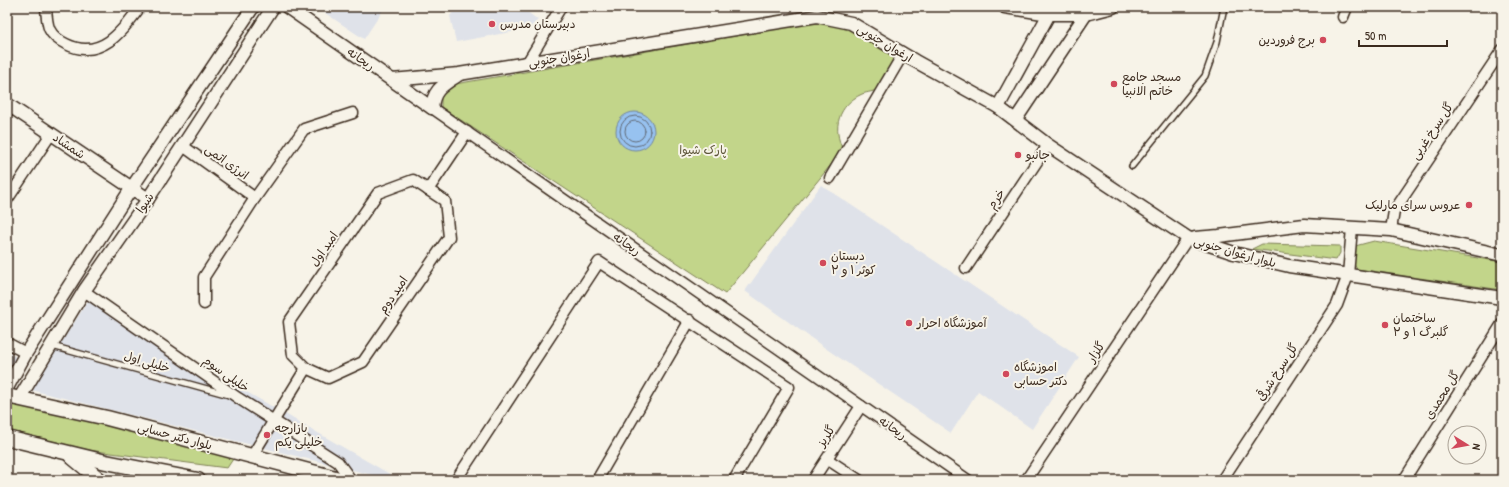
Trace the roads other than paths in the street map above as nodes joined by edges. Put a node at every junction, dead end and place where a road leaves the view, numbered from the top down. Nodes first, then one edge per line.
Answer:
1 (46, 7) edge
2 (140, 7) edge
3 (253, 7) edge
4 (273, 7) edge
5 (287, 7) edge
6 (560, 7) edge
7 (1006, 7) edge
8 (1113, 7) edge
9 (1224, 7) edge
10 (1347, 7) edge
11 (1049, 14) junction
12 (1086, 14) junction
13 (1343, 17) dead end
14 (1502, 50) edge
15 (903, 54) junction
16 (527, 63) junction
17 (459, 74) junction
18 (392, 80) junction
19 (7, 104) edge
20 (998, 106) junction
21 (432, 108) junction
22 (353, 113) dead end
23 (1016, 119) junction
24 (467, 132) junction
25 (51, 134) junction
26 (1048, 145) junction
27 (183, 146) junction
28 (1132, 166) dead end
29 (830, 178) dead end
30 (131, 188) junction
31 (428, 190) junction
32 (255, 198) junction
33 (148, 199) junction
34 (7, 200) edge
35 (1352, 228) junction
36 (1391, 230) junction
37 (1188, 238) junction
38 (1502, 255) edge
39 (966, 268) dead end
40 (1348, 275) junction
41 (84, 291) junction
42 (1502, 298) edge
43 (204, 304) dead end
44 (690, 320) junction
45 (1502, 324) edge
46 (34, 340) junction
47 (7, 343) edge
48 (51, 346) junction
49 (26, 353) junction
50 (306, 368) junction
51 (7, 388) edge
52 (13, 398) edge
53 (238, 398) junction
54 (861, 406) junction
55 (274, 422) junction
56 (7, 438) edge
57 (66, 452) junction
58 (252, 456) junction
59 (827, 459) junction
60 (100, 480) edge
61 (198, 480) edge
62 (343, 480) edge
63 (351, 480) edge
64 (456, 480) edge
65 (597, 480) edge
66 (734, 480) edge
67 (813, 480) edge
68 (859, 480) edge
69 (968, 480) edge
70 (1026, 480) edge
71 (1222, 480) edge
72 (1404, 480) edge

1 - 2 street
3 - 30 street, شیوا
4 - 27 street, شیوا
5 - 18 street, ریحانه
6 - 16 street
7 - 11 street
8 - 12 street
9 - 28 lane
10 - 13 street
11 - 12 street
11 - 20 street
12 - 23 street
14 - 36 street, گل سرخ غربی
15 - 16 street, ارغوان جنوبی
15 - 20 street, ارغوان جنوبی
15 - 29 street
16 - 17 street, ارغوان جنوبی
17 - 18 street, ارغوان جنوبی
17 - 21 street
18 - 21 street, ریحانه
19 - 25 street, شمشاد
20 - 23 street, ارغوان جنوبی
21 - 24 street, ریحانه
22 - 32 street
23 - 26 street, ارغوان جنوبی
24 - 31 street
24 - 54 street, ریحانه
25 - 30 street, شمشاد
25 - 34 street
26 - 37 street, ارغوان جنوبی
26 - 39 street, خرم
27 - 32 street, انرژی اتمی
27 - 33 street, شیوا
30 - 33 street, شمشاد
30 - 46 street, شیوا
31 - 50 street, امید اول
31 - 50 street, امید دوم
32 - 43 street
33 - 41 street, شیوا
35 - 36 street, بلوار ارغوان جنوبی
35 - 37 street, بلوار ارغوان جنوبی
35 - 40 street, گل سرخ شرقی
36 - 38 street, بلوار ارغوان جنوبی
37 - 40 street, بلوار ارغوان جنوبی
37 - 70 street, گلزار
40 - 42 street, بلوار ارغوان جنوبی
40 - 71 street, گل سرخ شرقی
41 - 48 street, شیوا
41 - 53 street, خلیلی سوم
44 - 64 street
44 - 65 street
44 - 66 street
45 - 72 street, گل محمدی
46 - 48 street
46 - 49 street, شیوا
47 - 49 street
48 - 52 street, شیوا
48 - 53 lane, خلیلی اول
49 - 51 street, شیوا
50 - 55 street
52 - 58 main road, بلوار دکتر حسابی
53 - 55 street, خلیلی سوم
54 - 59 street, گلریز
54 - 69 street, ریحانه
55 - 58 street
55 - 63 street, خلیلی سوم
56 - 57 main road
57 - 60 main road
57 - 61 main road
58 - 62 main road, بلوار دکتر حسابی
59 - 67 street, گلریز
59 - 68 street

